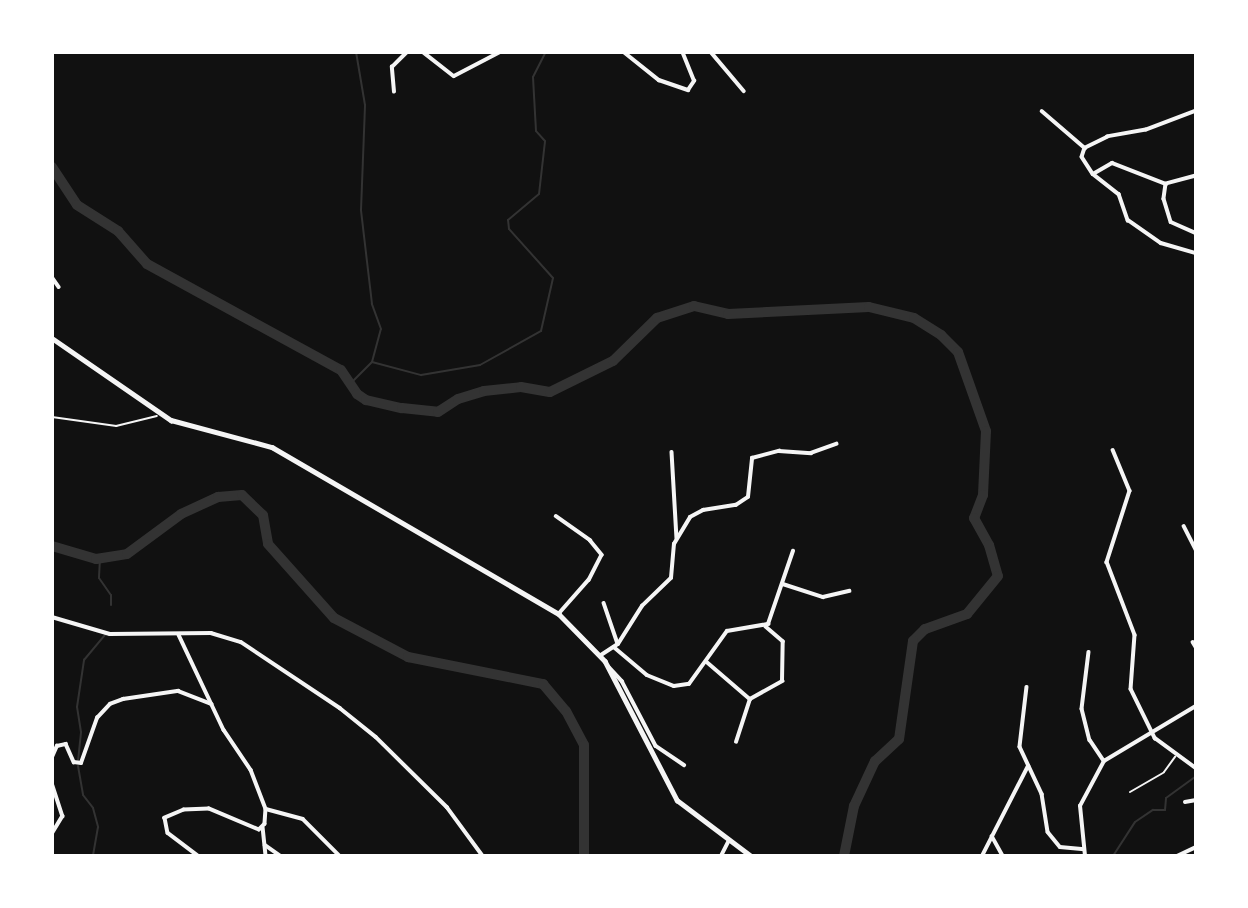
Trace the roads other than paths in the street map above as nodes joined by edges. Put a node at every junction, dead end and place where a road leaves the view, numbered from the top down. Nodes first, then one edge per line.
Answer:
1 (407, 52) edge
2 (423, 52) edge
3 (500, 52) edge
4 (624, 52) edge
5 (681, 52) edge
6 (711, 52) edge
7 (744, 91) dead end
8 (394, 92) dead end
9 (1042, 111) dead end
10 (1195, 111) edge
11 (1085, 148) junction
12 (1093, 174) junction
13 (1195, 176) edge
14 (1166, 184) junction
15 (1195, 233) edge
16 (1195, 253) edge
17 (52, 277) edge
18 (59, 287) dead end
19 (52, 338) edge
20 (836, 444) dead end
21 (1112, 450) dead end
22 (672, 452) dead end
23 (556, 516) dead end
24 (1184, 526) dead end
25 (677, 538) junction
26 (1195, 550) edge
27 (793, 551) dead end
28 (783, 584) junction
29 (849, 591) dead end
30 (604, 603) dead end
31 (559, 614) junction
32 (52, 617) edge
33 (764, 626) junction
34 (179, 635) junction
35 (616, 646) junction
36 (1088, 652) dead end
37 (601, 655) junction
38 (605, 661) junction
39 (707, 662) junction
40 (1027, 687) dead end
41 (750, 699) junction
42 (212, 704) junction
43 (1195, 706) edge
44 (1149, 731) junction
45 (736, 742) dead end
46 (52, 757) edge
47 (1104, 761) junction
48 (684, 765) dead end
49 (1028, 766) junction
50 (1195, 768) edge
51 (52, 783) edge
52 (1195, 800) edge
53 (1185, 802) dead end
54 (267, 808) junction
55 (263, 827) junction
56 (52, 834) edge
57 (992, 836) junction
58 (729, 840) junction
59 (265, 845) junction
60 (1194, 847) edge
61 (1085, 852) edge
62 (198, 856) edge
63 (266, 856) edge
64 (281, 856) edge
65 (340, 856) edge
66 (482, 856) edge
67 (721, 856) edge
68 (751, 856) edge
69 (982, 856) edge
70 (1003, 856) edge
71 (1177, 856) edge

1 - 8 street
2 - 3 street
4 - 5 street
6 - 7 street
9 - 11 street
10 - 11 street
11 - 12 street
12 - 14 street
12 - 16 street
13 - 14 street
14 - 15 street
17 - 18 street
19 - 31 street
20 - 25 street
21 - 44 street
22 - 25 street
23 - 31 street
24 - 26 street
25 - 35 street
27 - 28 street
28 - 29 street
28 - 33 street
30 - 35 street
31 - 37 street
32 - 34 street
33 - 39 street
33 - 41 street
34 - 42 street
34 - 66 street
35 - 37 street
35 - 39 street
36 - 47 street
37 - 38 street
38 - 48 street
38 - 58 street
39 - 41 street
40 - 49 street
41 - 45 street
42 - 46 street
42 - 54 street
43 - 44 street
44 - 47 street
44 - 50 street
47 - 61 street
49 - 57 street
49 - 61 street
51 - 56 street
52 - 53 street
54 - 55 street
54 - 65 street
55 - 59 street
55 - 62 street
57 - 69 street
57 - 70 street
58 - 67 street
58 - 68 street
59 - 63 street
59 - 64 street
60 - 71 street

